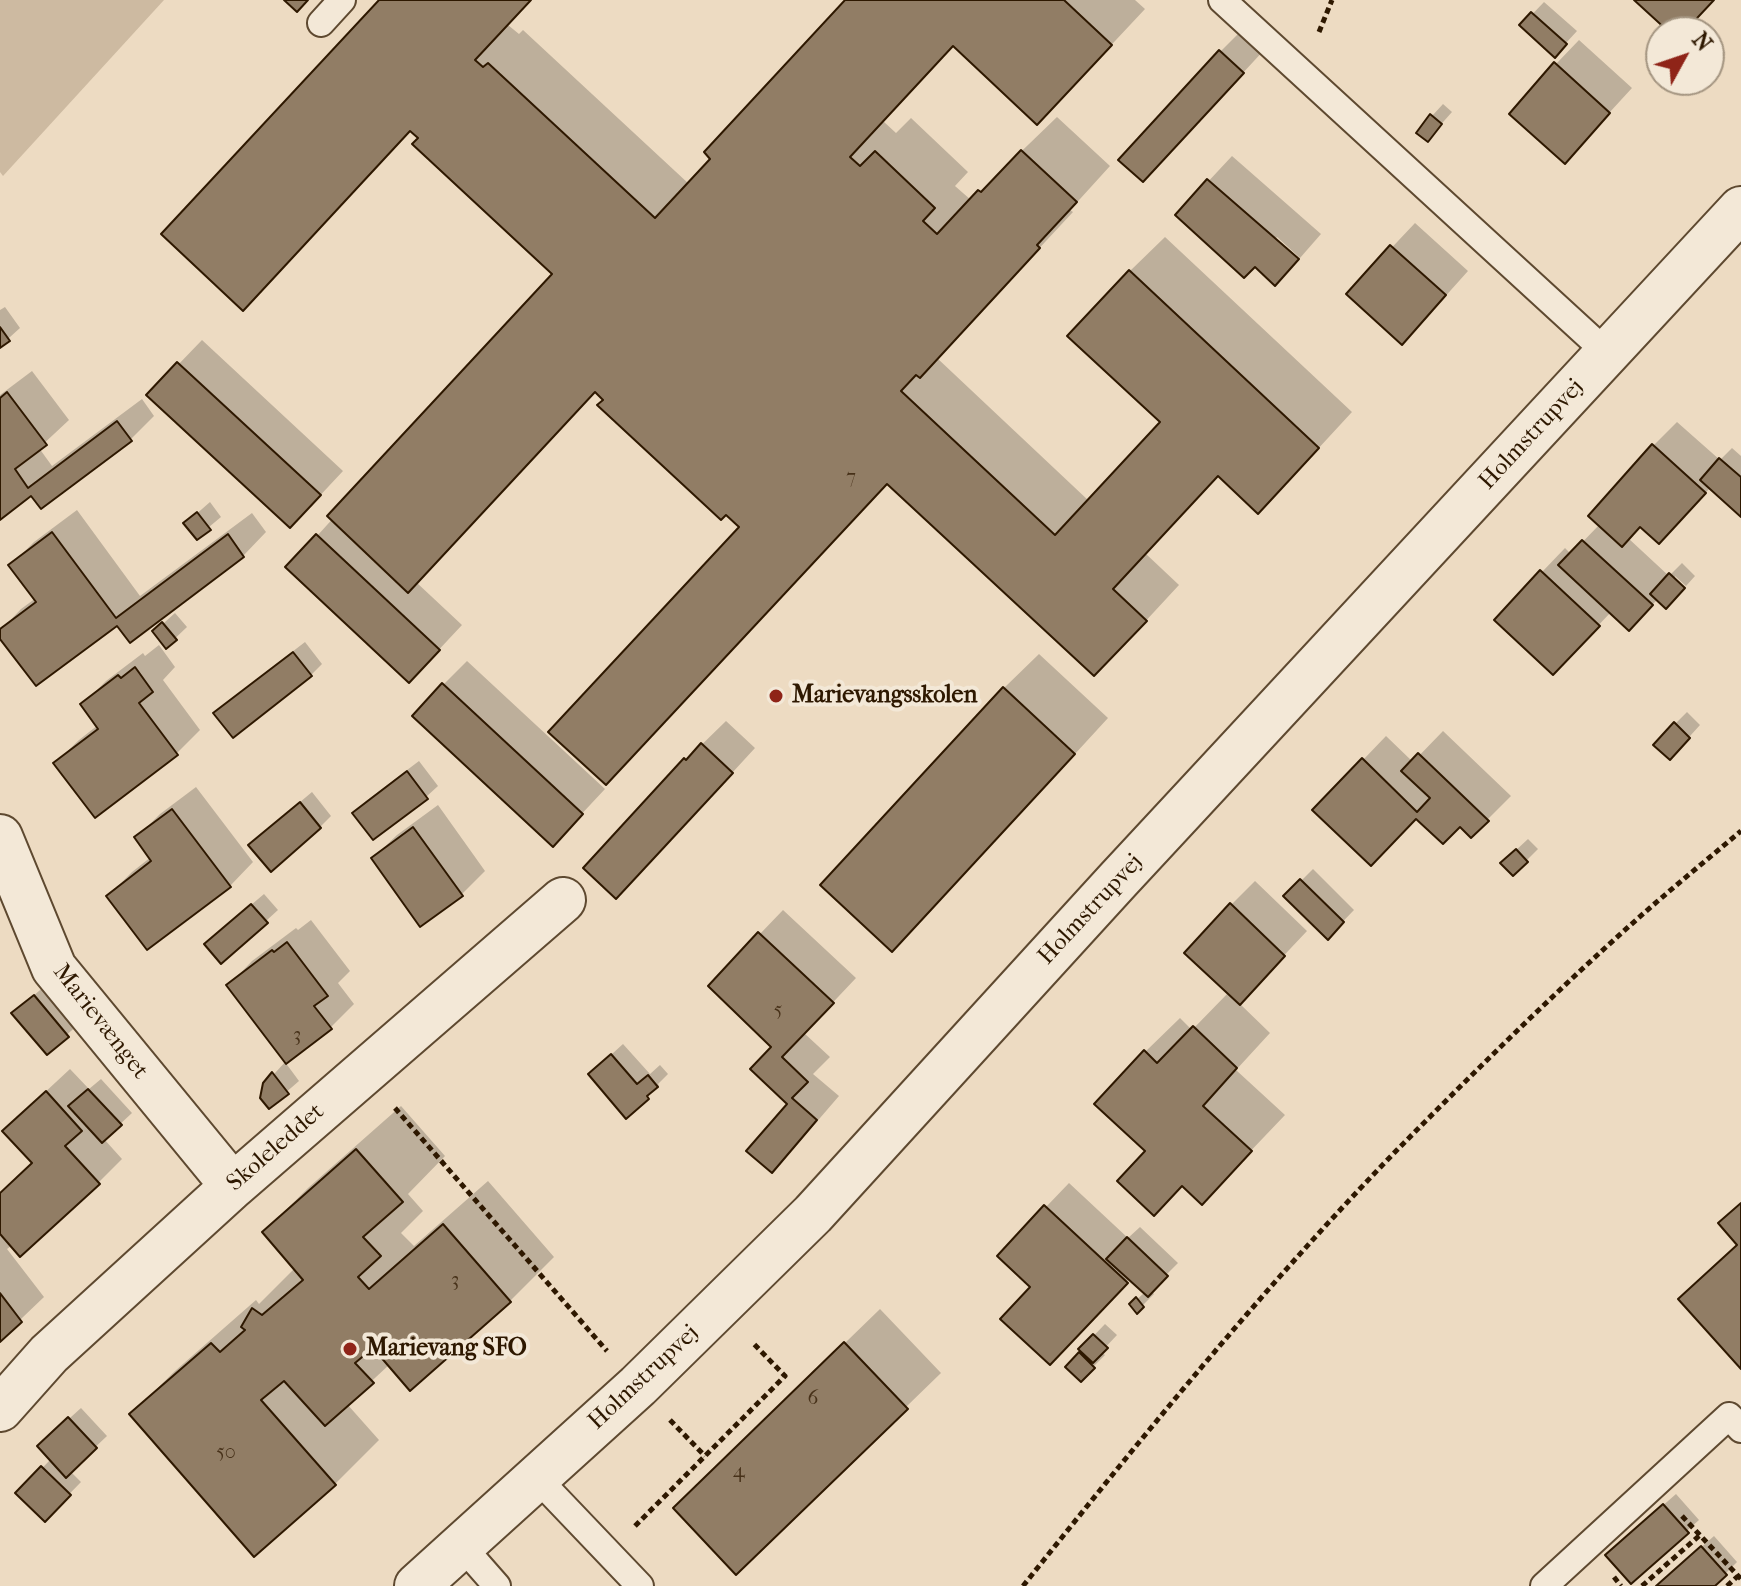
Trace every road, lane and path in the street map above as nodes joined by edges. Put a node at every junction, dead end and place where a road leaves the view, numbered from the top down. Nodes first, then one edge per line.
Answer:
1 (342, 0) edge
2 (1222, 0) edge
3 (321, 23) dead end
4 (1741, 209) edge
5 (1607, 353) junction
6 (1741, 831) edge
7 (0, 837) edge
8 (563, 900) dead end
9 (362, 1072) junction
10 (233, 1186) junction
11 (718, 1307) junction
12 (638, 1386) junction
13 (0, 1409) edge
14 (1741, 1429) edge
15 (536, 1477) junction
16 (1653, 1485) junction
17 (1700, 1535) junction
18 (461, 1545) junction
19 (609, 1553) junction
20 (1740, 1578) edge
21 (417, 1586) edge
22 (497, 1586) edge
23 (640, 1586) edge
24 (1023, 1586) edge
25 (1544, 1586) edge
26 (1642, 1586) edge
27 (1727, 1586) edge

1 - 3 lane
2 - 5 lane
4 - 5 street, Holmstrupvej
5 - 11 street, Holmstrupvej
6 - 24 path
7 - 10 street, Marievænget
8 - 9 street, Skoleleddet
9 - 10 street, Skoleleddet
9 - 12 path
10 - 13 street, Skoleleddet
11 - 12 street, Holmstrupvej
11 - 19 path
12 - 15 street, Holmstrupvej
14 - 16 lane
15 - 18 street, Holmstrupvej
15 - 19 lane
16 - 17 path
16 - 25 lane
17 - 20 path
17 - 26 path
18 - 21 street, Holmstrupvej
18 - 22 lane
19 - 23 lane
20 - 27 path

